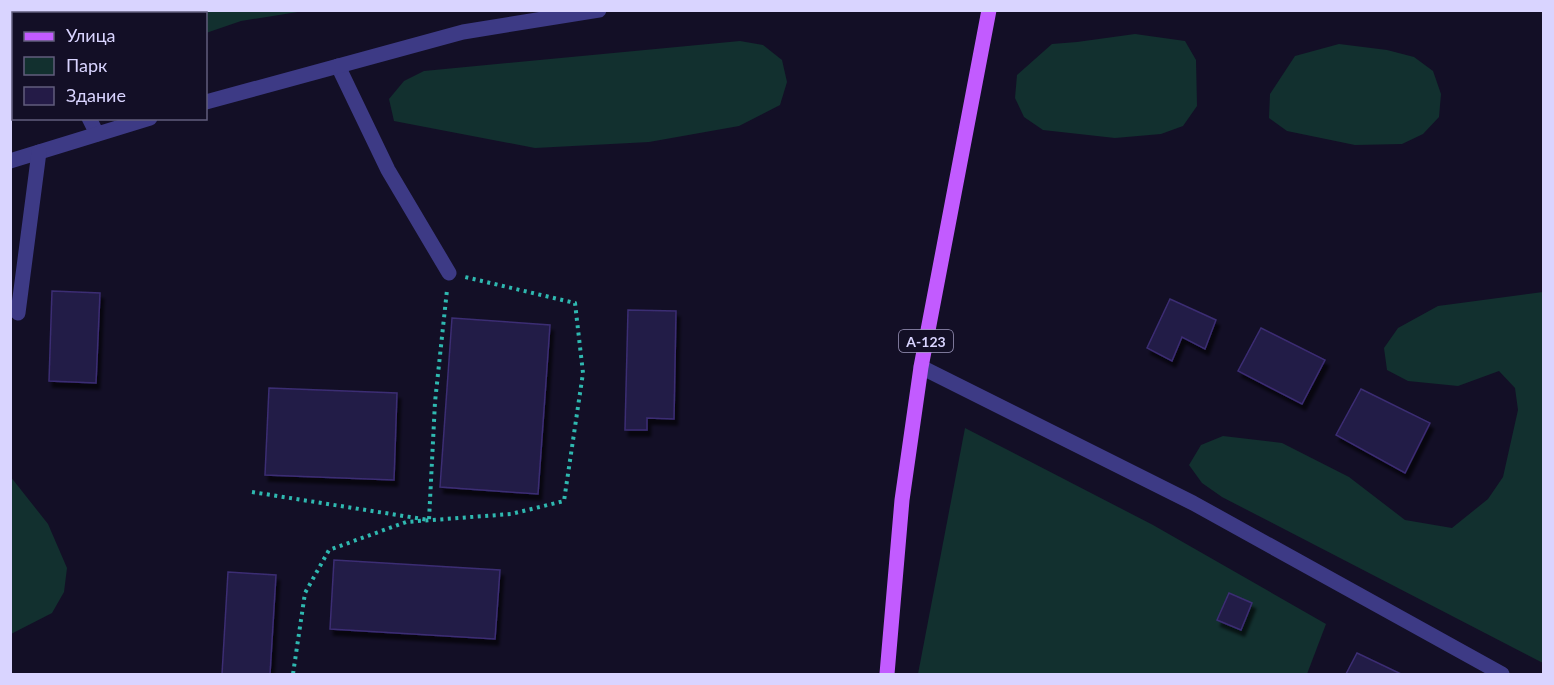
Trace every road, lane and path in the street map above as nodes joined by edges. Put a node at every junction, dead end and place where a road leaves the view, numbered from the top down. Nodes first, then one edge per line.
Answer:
1 (599, 10) edge
2 (989, 10) edge
3 (338, 66) junction
4 (207, 102) edge
5 (90, 120) edge
6 (144, 120) edge
7 (98, 134) junction
8 (39, 152) junction
9 (10, 161) edge
10 (449, 273) junction
11 (18, 313) dead end
12 (921, 367) junction
13 (252, 492) dead end
14 (429, 520) junction
15 (293, 675) edge
16 (887, 675) edge
17 (1502, 675) edge

1 - 3 street
2 - 12 main road, А-123
3 - 4 street
3 - 10 street
5 - 7 street
6 - 7 street
7 - 8 street
8 - 9 street
8 - 11 street
10 - 14 path
10 - 14 path
12 - 16 main road, А-123
12 - 17 street
13 - 14 path
14 - 15 path

